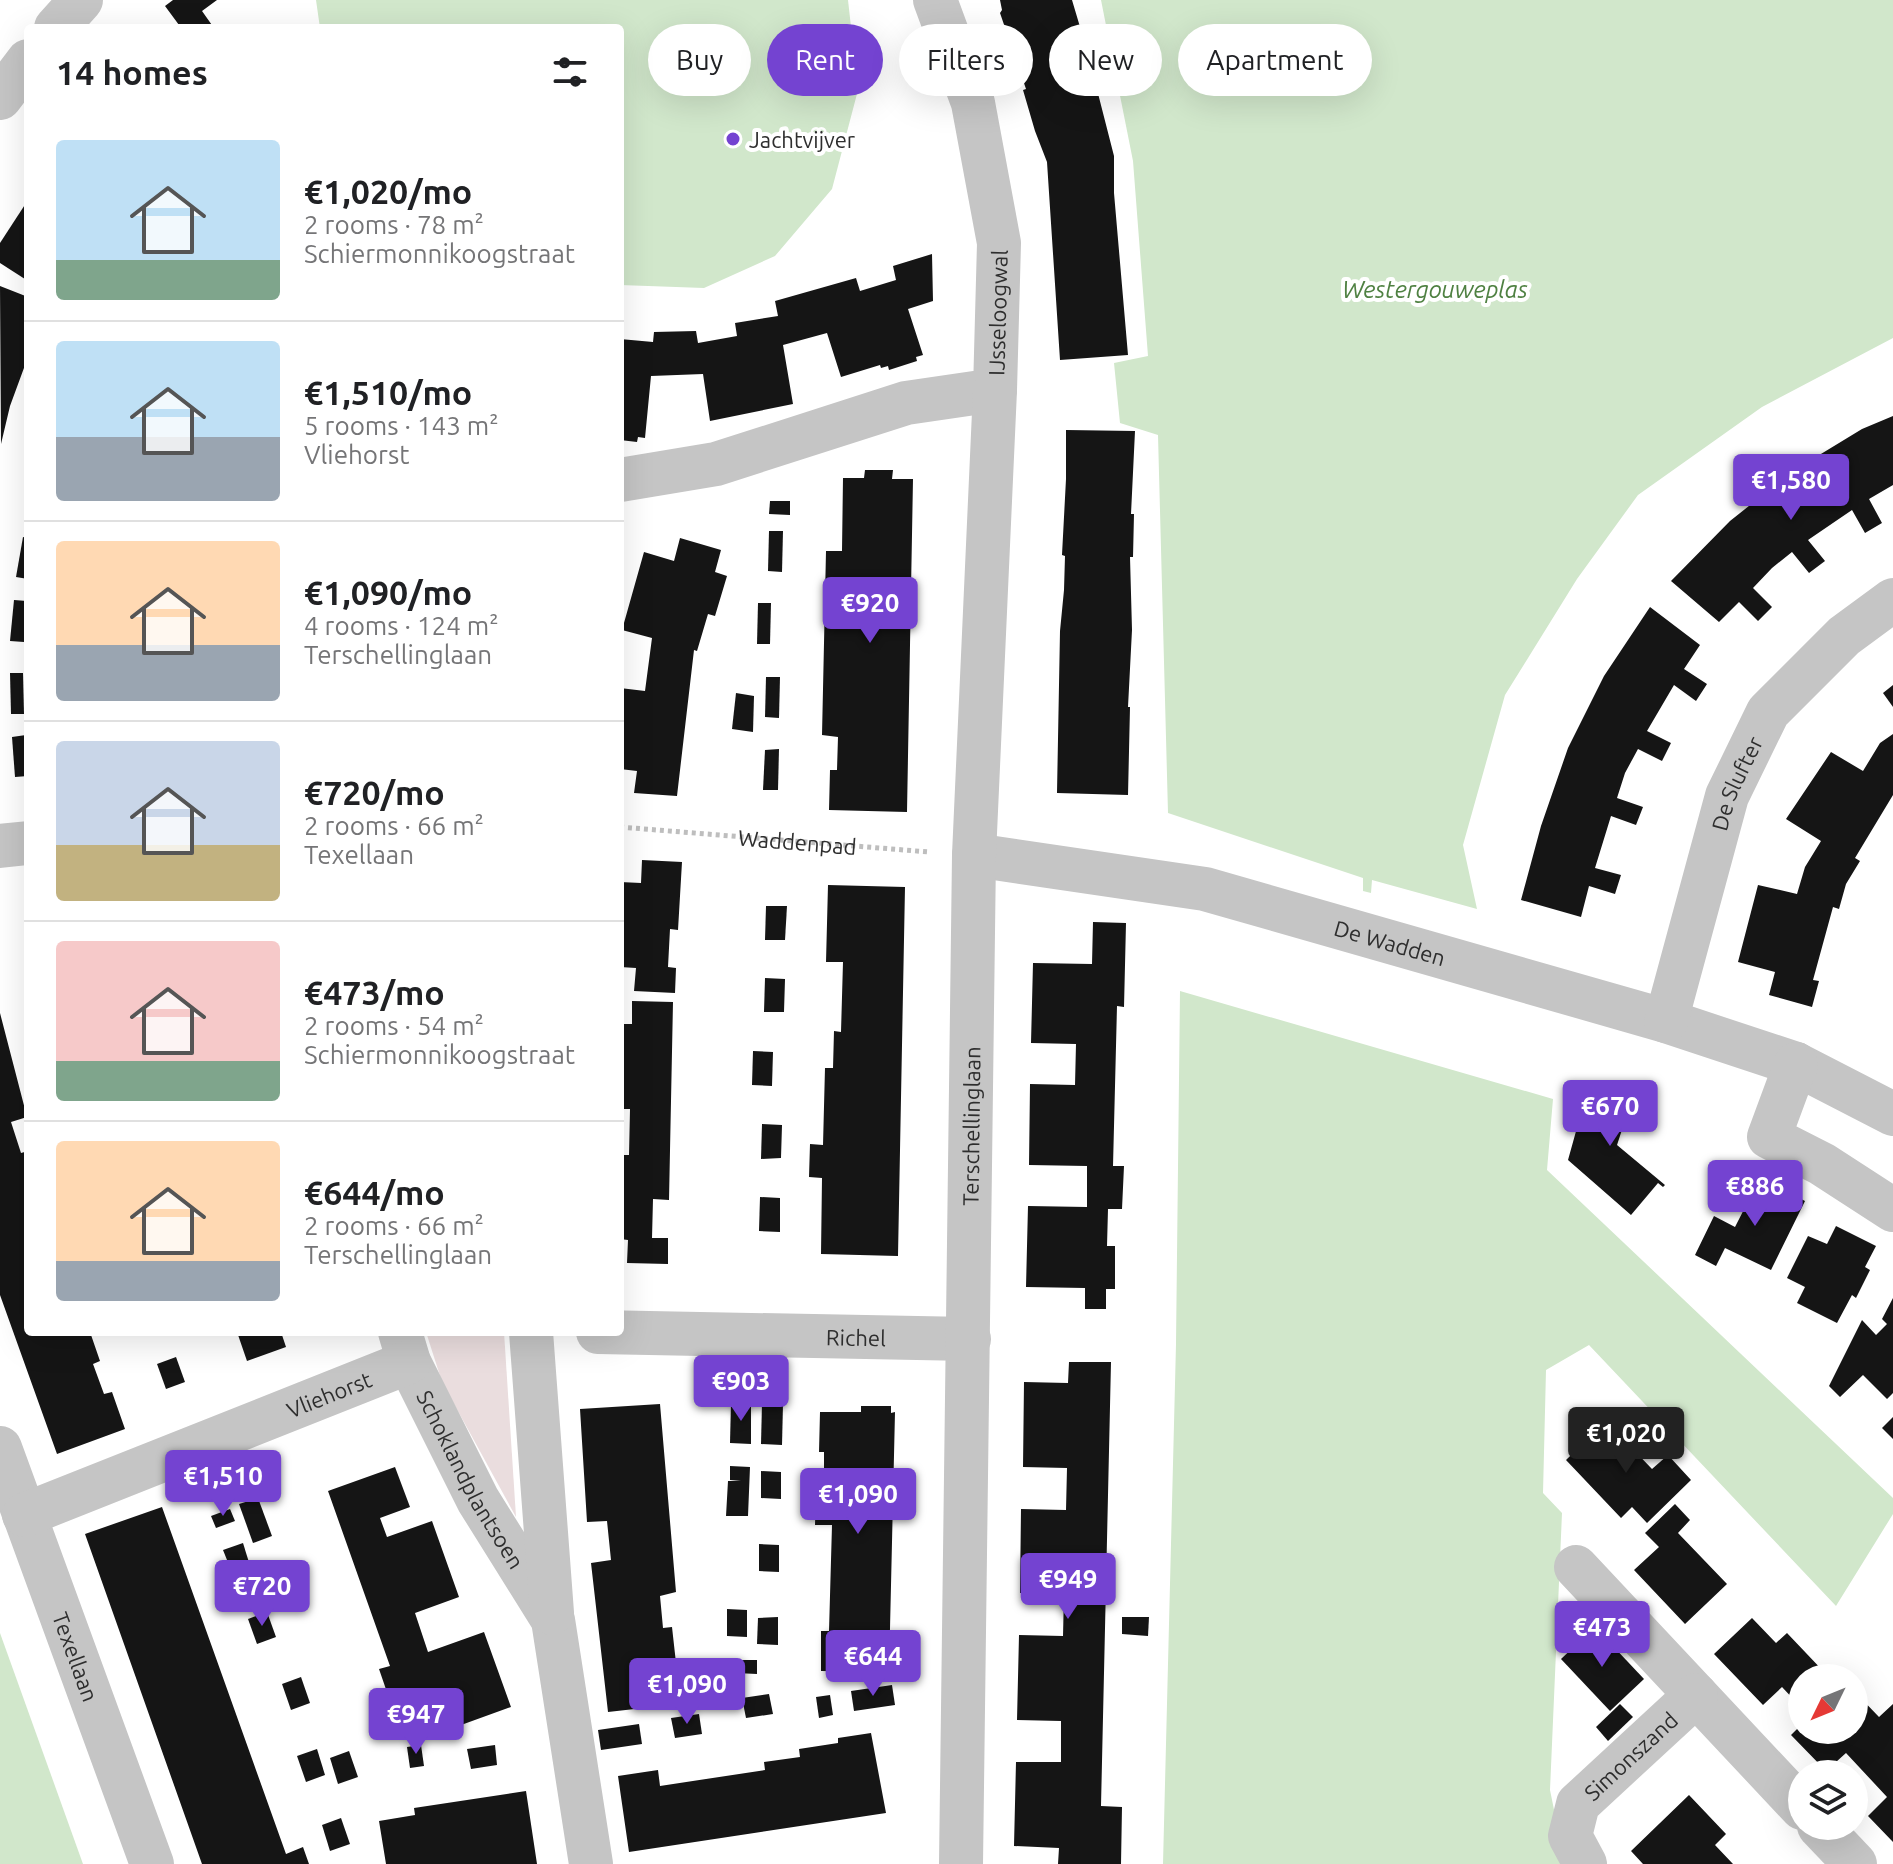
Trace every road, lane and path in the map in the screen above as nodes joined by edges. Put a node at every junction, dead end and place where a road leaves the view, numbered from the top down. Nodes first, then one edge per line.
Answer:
1 (81, 0) edge
2 (935, 0) edge
3 (60, 24) edge
4 (24, 66) edge
5 (0, 98) edge
6 (995, 390) junction
7 (624, 481) edge
8 (1893, 600) edge
9 (624, 827) edge
10 (24, 843) edge
11 (0, 846) edge
12 (974, 855) junction
13 (1666, 1021) junction
14 (1796, 1064) junction
15 (1893, 1114) edge
16 (1893, 1210) edge
17 (624, 1332) edge
18 (531, 1336) edge
19 (969, 1339) junction
20 (405, 1347) edge
21 (0, 1448) edge
22 (24, 1515) junction
23 (1576, 1567) dead end
24 (553, 1620) junction
25 (1696, 1695) junction
26 (1788, 1793) edge
27 (1832, 1840) edge
28 (152, 1864) edge
29 (591, 1864) edge
30 (961, 1864) edge
31 (1585, 1864) edge
32 (1855, 1864) edge

1 - 3 street
2 - 6 street, IJsseloogwal
4 - 5 street
6 - 7 street, IJsseloogwal
6 - 12 street, Terschellinglaan
8 - 13 street, De Slufter
9 - 12 path, Waddenpad
10 - 11 street
12 - 13 street, De Wadden
12 - 19 street, Terschellinglaan
13 - 14 street, De Wadden
14 - 15 street, De Wadden
14 - 16 street
17 - 19 street, Richel
18 - 24 street, Schoklandplantsoen
19 - 30 street, Terschellinglaan
20 - 22 street, Vliehorst
20 - 24 street, Schoklandplantsoen
21 - 22 street, Texellaan
22 - 28 street, Texellaan
23 - 25 street
24 - 29 street, Schoklandplantsoen
25 - 26 street
25 - 31 street, Simonszand
27 - 32 street

